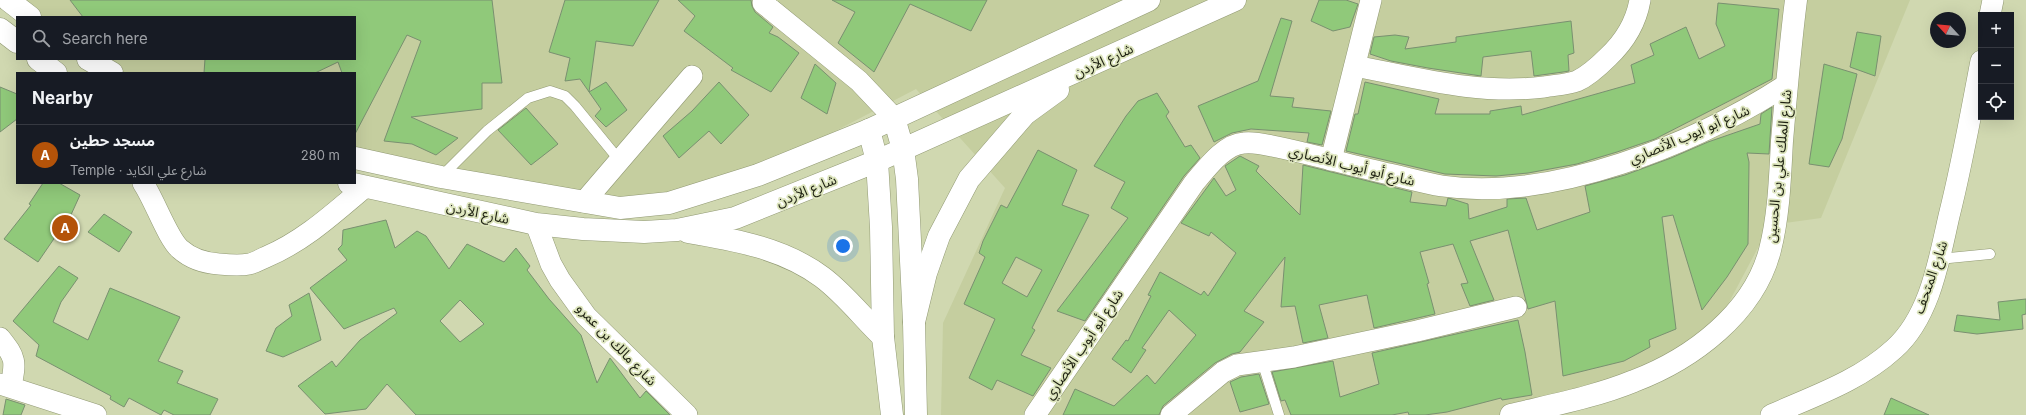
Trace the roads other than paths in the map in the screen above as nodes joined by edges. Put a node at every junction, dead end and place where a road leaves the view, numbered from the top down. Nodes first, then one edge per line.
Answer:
1 (766, 0) edge
2 (1149, 0) edge
3 (1235, 0) edge
4 (1371, 0) edge
5 (1640, 0) edge
6 (1796, 0) edge
7 (1993, 0) edge
8 (1991, 12) edge
9 (0, 29) edge
10 (16, 41) edge
11 (39, 60) edge
12 (90, 60) edge
13 (1095, 64) junction
14 (1355, 66) junction
15 (55, 72) edge
16 (110, 72) edge
17 (692, 76) dead end
18 (1978, 77) edge
19 (1786, 85) junction
20 (894, 118) junction
21 (869, 130) junction
22 (903, 149) junction
23 (356, 158) edge
24 (1330, 160) junction
25 (620, 161) junction
26 (877, 161) junction
27 (441, 177) junction
28 (357, 185) edge
29 (150, 187) edge
30 (584, 202) junction
31 (536, 224) junction
32 (677, 230) junction
33 (1990, 254) dead end
34 (1939, 259) junction
35 (1516, 307) dead end
36 (914, 322) junction
37 (884, 337) junction
38 (0, 338) edge
39 (1262, 362) junction
40 (6, 386) edge
41 (96, 415) edge
42 (687, 415) edge
43 (892, 415) edge
44 (916, 415) edge
45 (1035, 415) edge
46 (1171, 415) edge
47 (1279, 415) edge
48 (1511, 415) edge
49 (1772, 415) edge

1 - 20 street
2 - 20 main road, شارع الأردن
3 - 13 main road, شارع الأردن
4 - 14 street
5 - 14 street
6 - 19 main road, شارع الملك علي بن الحسين
7 - 8 street
9 - 10 main road
11 - 15 main road
12 - 16 main road
13 - 22 main road, شارع الأردن
13 - 36 main road
14 - 24 street
17 - 25 street
18 - 34 street, شارع المتحف
19 - 24 street, شارع أبو أيوب الأنصاري
19 - 48 main road, شارع الملك علي بن الحسين
20 - 21 main road, شارع الأردن
20 - 22 main road
21 - 26 main road
21 - 30 main road, شارع الأردن
22 - 26 main road, شارع الأردن
22 - 36 main road
23 - 27 main road, شارع الأردن
24 - 45 street, شارع أبو أيوب الأنصاري
25 - 27 lane
25 - 30 street
26 - 32 main road, شارع الأردن
26 - 37 main road
27 - 30 main road, شارع الأردن
28 - 29 street
28 - 31 main road, شارع الأردن
31 - 32 main road, شارع الأردن
31 - 42 street, شارع مالك بن عمرو
32 - 37 main road
33 - 34 lane
34 - 49 street, شارع المتحف
35 - 39 street
36 - 44 main road
37 - 43 main road
38 - 40 street
39 - 46 street
39 - 47 lane
40 - 41 street

